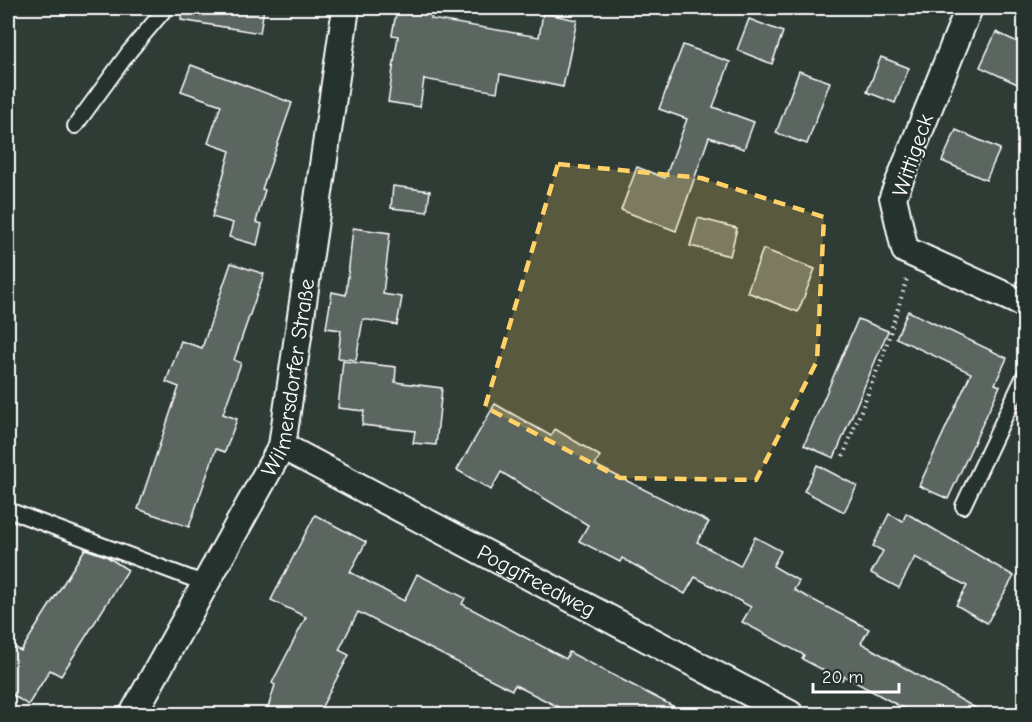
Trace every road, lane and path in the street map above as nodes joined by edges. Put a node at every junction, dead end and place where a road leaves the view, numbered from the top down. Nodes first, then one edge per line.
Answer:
1 (166, 8) edge
2 (346, 8) edge
3 (969, 8) edge
4 (8, 96) edge
5 (19, 98) dead end
6 (75, 126) dead end
7 (915, 255) junction
8 (1024, 304) edge
9 (1024, 376) edge
10 (282, 446) junction
11 (843, 456) dead end
12 (963, 506) dead end
13 (8, 510) edge
14 (206, 584) junction
15 (133, 714) edge
16 (790, 714) edge

1 - 6 lane
2 - 10 street, Wilmersdorfer Straße
3 - 7 street, Wittigeck
4 - 5 path
7 - 8 street
7 - 11 path
9 - 12 lane
10 - 14 street, Wilmersdorfer Straße
10 - 16 street, Poggfreedweg
13 - 14 lane
14 - 15 street, Wilmersdorfer Straße

